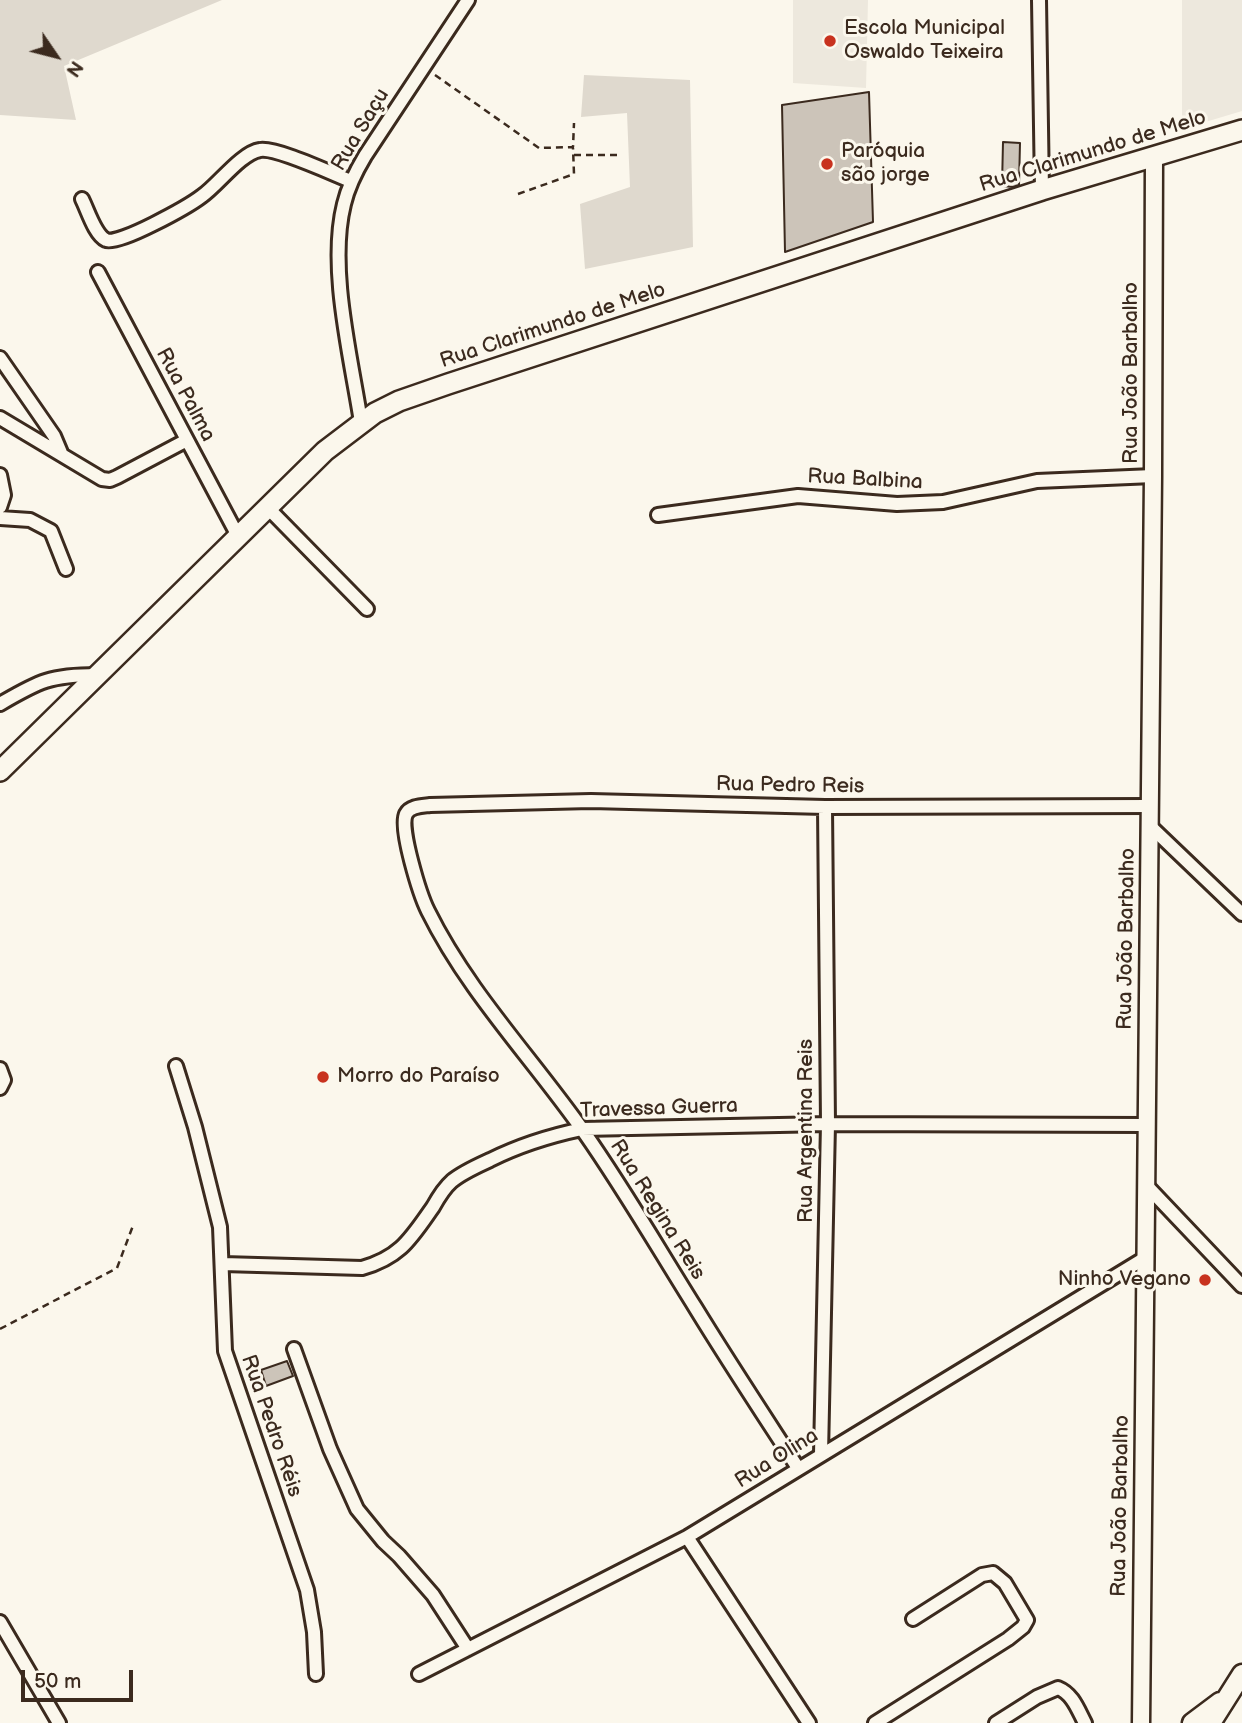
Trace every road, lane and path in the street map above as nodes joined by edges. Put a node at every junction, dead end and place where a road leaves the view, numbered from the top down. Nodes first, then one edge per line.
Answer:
1 (468, 0) edge
2 (1039, 0) edge
3 (424, 67) junction
4 (573, 123) dead end
5 (1242, 130) edge
6 (573, 148) junction
7 (573, 155) junction
8 (620, 155) dead end
9 (1154, 156) junction
10 (351, 181) junction
11 (1042, 190) junction
12 (518, 194) dead end
13 (82, 200) dead end
14 (98, 272) dead end
15 (0, 358) edge
16 (0, 418) edge
17 (360, 422) junction
18 (187, 440) junction
19 (62, 454) junction
20 (0, 475) edge
21 (1153, 476) junction
22 (0, 507) edge
23 (267, 507) junction
24 (658, 515) dead end
25 (0, 519) edge
26 (238, 536) junction
27 (66, 569) dead end
28 (367, 609) dead end
29 (97, 675) junction
30 (0, 704) edge
31 (0, 771) edge
32 (430, 805) joint
33 (1150, 806) junction
34 (825, 807) junction
35 (1149, 825) junction
36 (1242, 914) edge
37 (176, 1066) dead end
38 (0, 1069) edge
39 (0, 1088) edge
40 (828, 1124) junction
41 (1146, 1125) junction
42 (582, 1129) junction
43 (1146, 1185) junction
44 (134, 1223) dead end
45 (1144, 1258) junction
46 (223, 1264) junction
47 (1242, 1286) edge
48 (0, 1329) edge
49 (294, 1349) dead end
50 (821, 1454) junction
51 (797, 1468) junction
52 (687, 1537) junction
53 (913, 1619) dead end
54 (0, 1622) edge
55 (468, 1649) junction
56 (316, 1674) dead end
57 (419, 1674) dead end
58 (1242, 1675) edge
59 (1226, 1698) junction
60 (59, 1723) edge
61 (809, 1723) edge
62 (875, 1723) edge
63 (996, 1723) edge
64 (1085, 1723) edge
65 (1141, 1723) edge
66 (1192, 1723) edge
67 (1211, 1723) edge

1 - 3 street, Rua Saçu
2 - 11 street
3 - 6 path
3 - 10 street, Rua Saçu
4 - 6 path
5 - 9 main road, Rua Clarimundo de Melo
6 - 7 path
7 - 8 path
7 - 12 path
9 - 11 main road, Rua Clarimundo de Melo
9 - 21 street, Rua João Barbalho
10 - 13 street
10 - 17 street, Rua Saçu
11 - 17 main road, Rua Clarimundo de Melo
14 - 18 street, Rua Palma
15 - 19 street
16 - 19 street
17 - 23 main road, Rua Clarimundo de Melo
18 - 19 street
18 - 26 street, Rua Palma
20 - 22 street
21 - 24 street, Rua Balbina
21 - 33 street, Rua João Barbalho
23 - 26 main road, Rua Clarimundo de Melo
23 - 28 street
25 - 27 street
26 - 29 main road, Rua Clarimundo de Melo
29 - 30 street
29 - 31 main road, Rua Clarimundo de Melo
32 - 34 street, Rua Pedro Reis
32 - 42 street, Rua Regina Reis
33 - 34 street, Rua Pedro Reis
33 - 35 street, Rua João Barbalho
34 - 40 street, Rua Argentina Reis
35 - 36 street
35 - 41 street, Rua João Barbalho
37 - 46 street, Rua Pedro Réis
38 - 39 street
40 - 41 street, Travessa Guerra
40 - 42 street, Travessa Guerra
40 - 50 street, Rua Argentina Reis
41 - 43 street, Rua João Barbalho
42 - 46 street, Travessa Guerra
42 - 51 street, Rua Regina Reis
43 - 45 street, Rua João Barbalho
43 - 47 street
44 - 48 path
45 - 50 street, Rua Olina
45 - 65 street, Rua João Barbalho
46 - 56 street, Rua Pedro Réis
49 - 55 street
50 - 51 street, Rua Olina
51 - 52 street, Rua Olina
52 - 55 street, Rua Olina
52 - 61 street
53 - 62 street
54 - 60 street
55 - 57 street, Rua Olina
58 - 59 main road
59 - 66 main road
59 - 67 main road
63 - 64 street

